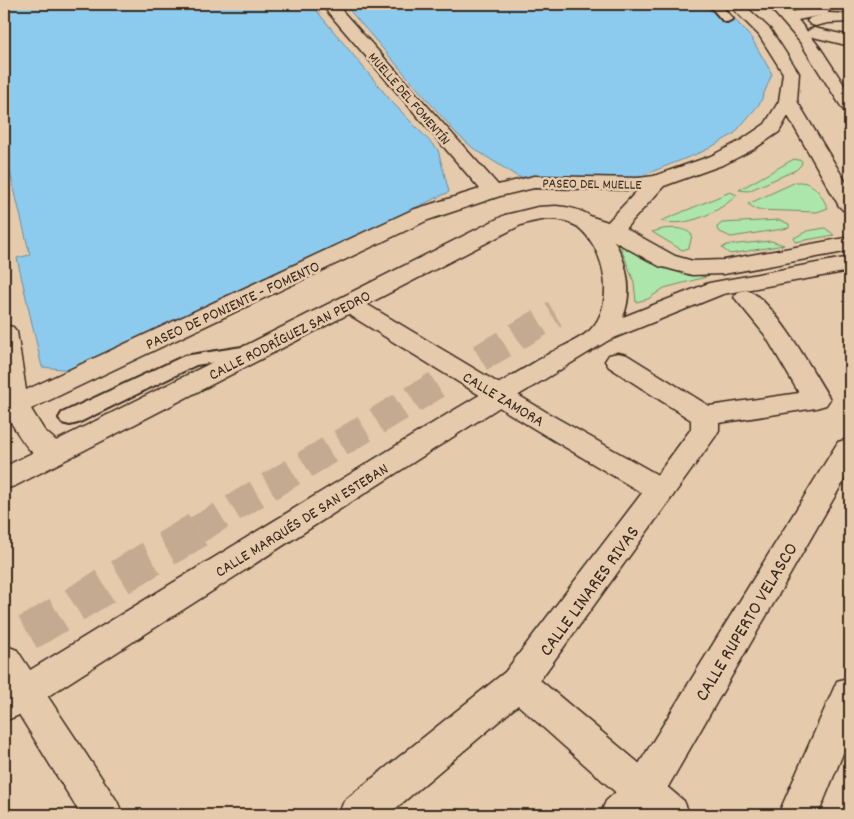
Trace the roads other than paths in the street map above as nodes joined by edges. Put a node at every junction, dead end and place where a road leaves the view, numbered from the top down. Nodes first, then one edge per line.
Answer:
1 (328, 4) edge
2 (714, 4) edge
3 (774, 4) edge
4 (820, 4) edge
5 (731, 12) edge
6 (788, 17) junction
7 (850, 18) edge
8 (850, 41) edge
9 (830, 49) dead end
10 (850, 49) edge
11 (788, 101) junction
12 (850, 107) edge
13 (657, 182) junction
14 (493, 192) junction
15 (462, 201) joint
16 (850, 206) edge
17 (580, 219) junction
18 (615, 226) dead end
19 (850, 244) edge
20 (850, 264) edge
21 (746, 297) dead end
22 (349, 304) junction
23 (4, 332) edge
24 (600, 335) junction
25 (256, 351) junction
26 (618, 361) dead end
27 (499, 396) junction
28 (9, 409) edge
29 (705, 416) junction
30 (70, 418) dead end
31 (848, 449) dead end
32 (53, 454) junction
33 (4, 479) edge
34 (661, 490) junction
35 (4, 660) edge
36 (518, 684) junction
37 (850, 692) edge
38 (14, 699) edge
39 (644, 808) edge
40 (103, 815) edge
41 (358, 815) edge
42 (798, 815) edge

1 - 14 street, MUELLE DEL FOMENTÍN
2 - 5 lane
3 - 6 street
4 - 6 street
5 - 11 street, PASEO DEL MUELLE
6 - 12 street
7 - 8 street
9 - 10 street
11 - 13 street, PASEO DEL MUELLE
11 - 16 street
13 - 14 street, PASEO DEL MUELLE
13 - 18 street
14 - 15 street, PASEO DEL MUELLE
15 - 28 street, PASEO DE PONIENTE - FOMENTO
17 - 19 street
17 - 22 street, CALLE RODRÍGUEZ SAN PEDRO
17 - 24 street
20 - 24 street, CALLE MARQUÉS DE SAN ESTEBAN
21 - 29 street
22 - 25 street, CALLE RODRÍGUEZ SAN PEDRO
22 - 27 street, CALLE ZAMORA
23 - 28 street
24 - 27 street, CALLE MARQUÉS DE SAN ESTEBAN
25 - 30 lane
25 - 32 street, CALLE RODRÍGUEZ SAN PEDRO
26 - 29 street
27 - 34 street, CALLE ZAMORA
27 - 38 street, CALLE MARQUÉS DE SAN ESTEBAN
28 - 32 street
29 - 34 street, CALLE LINARES RIVAS
31 - 39 street, CALLE RUPERTO VELASCO
32 - 33 street, CALLE RODRÍGUEZ SAN PEDRO
34 - 36 street, CALLE LINARES RIVAS
35 - 38 street
36 - 39 street
36 - 41 street, CALLE LINARES RIVAS
37 - 42 street
38 - 40 street

